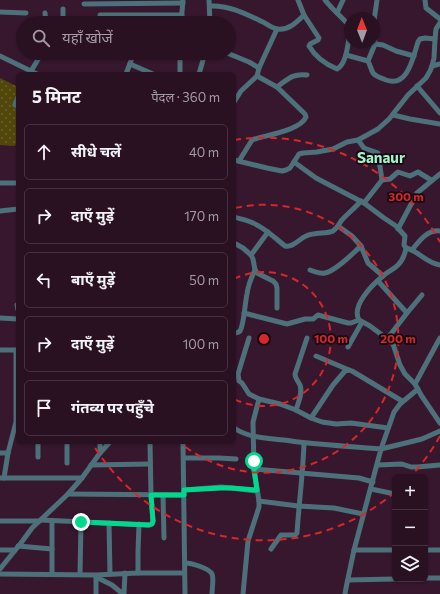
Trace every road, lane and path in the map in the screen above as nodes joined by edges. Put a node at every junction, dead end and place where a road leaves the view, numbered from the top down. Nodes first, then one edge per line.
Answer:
1 (299, 0) edge
2 (325, 0) edge
3 (343, 0) edge
4 (378, 0) edge
5 (425, 0) edge
6 (183, 2) edge
7 (209, 3) edge
8 (84, 4) dead end
9 (63, 9) dead end
10 (0, 12) edge
11 (375, 12) edge
12 (26, 13) dead end
13 (45, 13) dead end
14 (337, 13) junction
15 (100, 15) dead end
16 (182, 15) joint
17 (304, 15) junction
18 (45, 16) edge
19 (63, 16) edge
20 (210, 16) edge
21 (440, 19) edge
22 (344, 20) edge
23 (440, 23) edge
24 (277, 29) junction
25 (435, 39) junction
26 (380, 45) edge
27 (347, 48) edge
28 (373, 48) edge
29 (346, 55) junction
30 (0, 56) edge
31 (414, 56) junction
32 (236, 57) edge
33 (38, 60) edge
34 (131, 60) edge
35 (180, 60) edge
36 (203, 60) edge
37 (368, 61) junction
38 (130, 64) junction
39 (440, 64) edge
40 (432, 66) junction
41 (259, 68) junction
42 (31, 72) edge
43 (127, 72) edge
44 (148, 72) edge
45 (180, 72) edge
46 (200, 72) edge
47 (307, 74) dead end
48 (257, 76) junction
49 (417, 86) junction
50 (277, 87) junction
51 (236, 99) edge
52 (440, 113) edge
53 (393, 115) junction
54 (440, 124) edge
55 (358, 140) junction
56 (237, 160) edge
57 (294, 162) junction
58 (440, 174) edge
59 (382, 180) junction
60 (431, 180) junction
61 (0, 183) edge
62 (16, 184) edge
63 (363, 202) junction
64 (16, 209) edge
65 (0, 211) edge
66 (236, 217) edge
67 (338, 226) junction
68 (398, 229) junction
69 (440, 231) edge
70 (268, 232) junction
71 (236, 244) edge
72 (361, 246) junction
73 (409, 249) junction
74 (251, 255) junction
75 (440, 265) edge
76 (255, 270) junction
77 (310, 270) dead end
78 (383, 276) junction
79 (378, 281) junction
80 (422, 295) dead end
81 (277, 308) dead end
82 (244, 313) junction
83 (407, 313) junction
84 (0, 318) edge
85 (16, 319) edge
86 (360, 321) junction
87 (236, 332) edge
88 (249, 338) dead end
89 (307, 338) dead end
90 (440, 338) edge
91 (387, 339) junction
92 (348, 347) dead end
93 (0, 350) edge
94 (16, 350) edge
95 (316, 356) dead end
96 (349, 370) junction
97 (416, 387) junction
98 (259, 399) junction
99 (402, 401) junction
100 (296, 410) junction
101 (16, 418) edge
102 (311, 418) junction
103 (440, 423) edge
104 (388, 428) junction
105 (236, 429) edge
106 (440, 432) edge
107 (253, 437) junction
108 (304, 443) junction
109 (38, 444) edge
110 (67, 444) edge
111 (100, 444) edge
112 (108, 444) edge
113 (150, 444) edge
114 (183, 444) edge
115 (382, 449) junction
116 (0, 453) edge
117 (8, 453) junction
118 (100, 453) junction
119 (38, 457) dead end
120 (184, 458) junction
121 (236, 459) dead end
122 (67, 463) dead end
123 (150, 464) junction
124 (378, 464) junction
125 (440, 464) edge
126 (91, 465) junction
127 (254, 470) junction
128 (303, 473) junction
129 (2, 478) edge
130 (82, 478) junction
131 (373, 482) junction
132 (371, 488) junction
133 (257, 490) junction
134 (184, 492) junction
135 (392, 493) edge
136 (68, 494) junction
137 (151, 495) junction
138 (164, 495) junction
139 (258, 501) junction
140 (298, 506) junction
141 (363, 514) junction
142 (0, 521) edge
143 (40, 521) junction
144 (52, 521) junction
145 (81, 522) junction
146 (109, 523) junction
147 (139, 524) junction
148 (164, 538) dead end
149 (17, 548) junction
150 (52, 549) junction
151 (0, 550) edge
152 (271, 550) dead end
153 (354, 550) junction
154 (392, 550) edge
155 (428, 550) edge
156 (440, 550) edge
157 (184, 563) junction
158 (0, 569) edge
159 (138, 572) junction
160 (125, 573) junction
161 (184, 573) junction
162 (0, 574) edge
163 (52, 574) junction
164 (80, 574) junction
165 (110, 574) junction
166 (96, 576) junction
167 (428, 578) edge
168 (440, 578) edge
169 (392, 579) edge
170 (348, 580) junction
171 (96, 594) edge
172 (124, 594) edge
173 (185, 594) edge
174 (212, 594) edge
175 (243, 594) edge
176 (345, 594) edge

1 - 17 street
2 - 14 street
3 - 14 street
4 - 11 street
5 - 21 street
6 - 8 street
6 - 16 street
7 - 20 street
7 - 24 street
9 - 19 street
10 - 12 street
13 - 18 street
14 - 22 street
15 - 16 street
17 - 24 street
17 - 29 street
23 - 25 street
24 - 41 street
25 - 31 street
25 - 40 street
26 - 31 street
27 - 29 street
28 - 37 street
29 - 37 street
30 - 42 street
31 - 37 street
32 - 41 street
33 - 42 street
34 - 38 street
35 - 45 street
36 - 46 street
38 - 43 street
38 - 44 street
39 - 40 street
40 - 49 street
41 - 48 street
47 - 50 street
48 - 50 street
48 - 51 street
49 - 52 street
49 - 53 street
50 - 56 street
53 - 54 street
53 - 55 street
55 - 57 street
55 - 59 street
56 - 57 street
57 - 63 street
58 - 60 street
59 - 60 street
59 - 63 street
60 - 68 street
61 - 62 street
63 - 67 street
63 - 68 street
64 - 65 street
66 - 70 street
67 - 70 street
67 - 72 street
68 - 73 street
69 - 73 street
70 - 74 street
71 - 74 street
72 - 77 street
72 - 78 street
73 - 75 street
73 - 78 street
74 - 76 street
76 - 81 street
76 - 82 street
78 - 79 street
79 - 83 street
79 - 86 street
80 - 83 street
82 - 86 street
82 - 87 street
83 - 91 street
84 - 85 street
86 - 91 street
86 - 92 street
88 - 98 street
89 - 100 street
90 - 97 street
91 - 97 street
93 - 94 street
95 - 96 street
96 - 99 street
96 - 102 street
97 - 99 street
97 - 103 street
98 - 100 street
98 - 107 street
99 - 104 street
100 - 102 street
101 - 117 street
102 - 104 street
104 - 115 street
105 - 107 street
106 - 115 street
107 - 108 street
107 - 127 street
108 - 115 street
108 - 128 street
109 - 119 street
110 - 122 street
111 - 118 street
112 - 118 street
113 - 123 street
114 - 120 street
115 - 124 street
116 - 117 street
117 - 129 street
118 - 126 street
120 - 121 street
120 - 134 street
123 - 126 street
123 - 137 street
124 - 125 street
124 - 131 street
126 - 130 street
127 - 128 street
127 - 133 street
128 - 131 street
128 - 140 street
129 - 130 street
130 - 136 street
131 - 132 street
132 - 135 street
132 - 141 street
133 - 134 street
133 - 139 street
134 - 138 street
134 - 157 street
136 - 137 street
136 - 143 street
137 - 138 street
137 - 147 street
138 - 148 street
139 - 140 street
139 - 175 street
140 - 141 street
140 - 152 street
141 - 153 street
142 - 143 street
143 - 144 street
143 - 149 street
144 - 145 street
144 - 150 street
145 - 146 street
145 - 164 street
146 - 147 street
146 - 165 street
147 - 159 street
149 - 150 street
149 - 151 street
149 - 158 street
150 - 163 street
153 - 154 street
153 - 170 street
155 - 156 street
157 - 161 street
157 - 174 street
159 - 160 street
159 - 161 street
160 - 165 street
160 - 172 street
161 - 173 street
162 - 163 street
163 - 164 street
164 - 166 street
165 - 166 street
166 - 171 street
166 - 172 street
167 - 168 street
169 - 170 street
170 - 176 street

